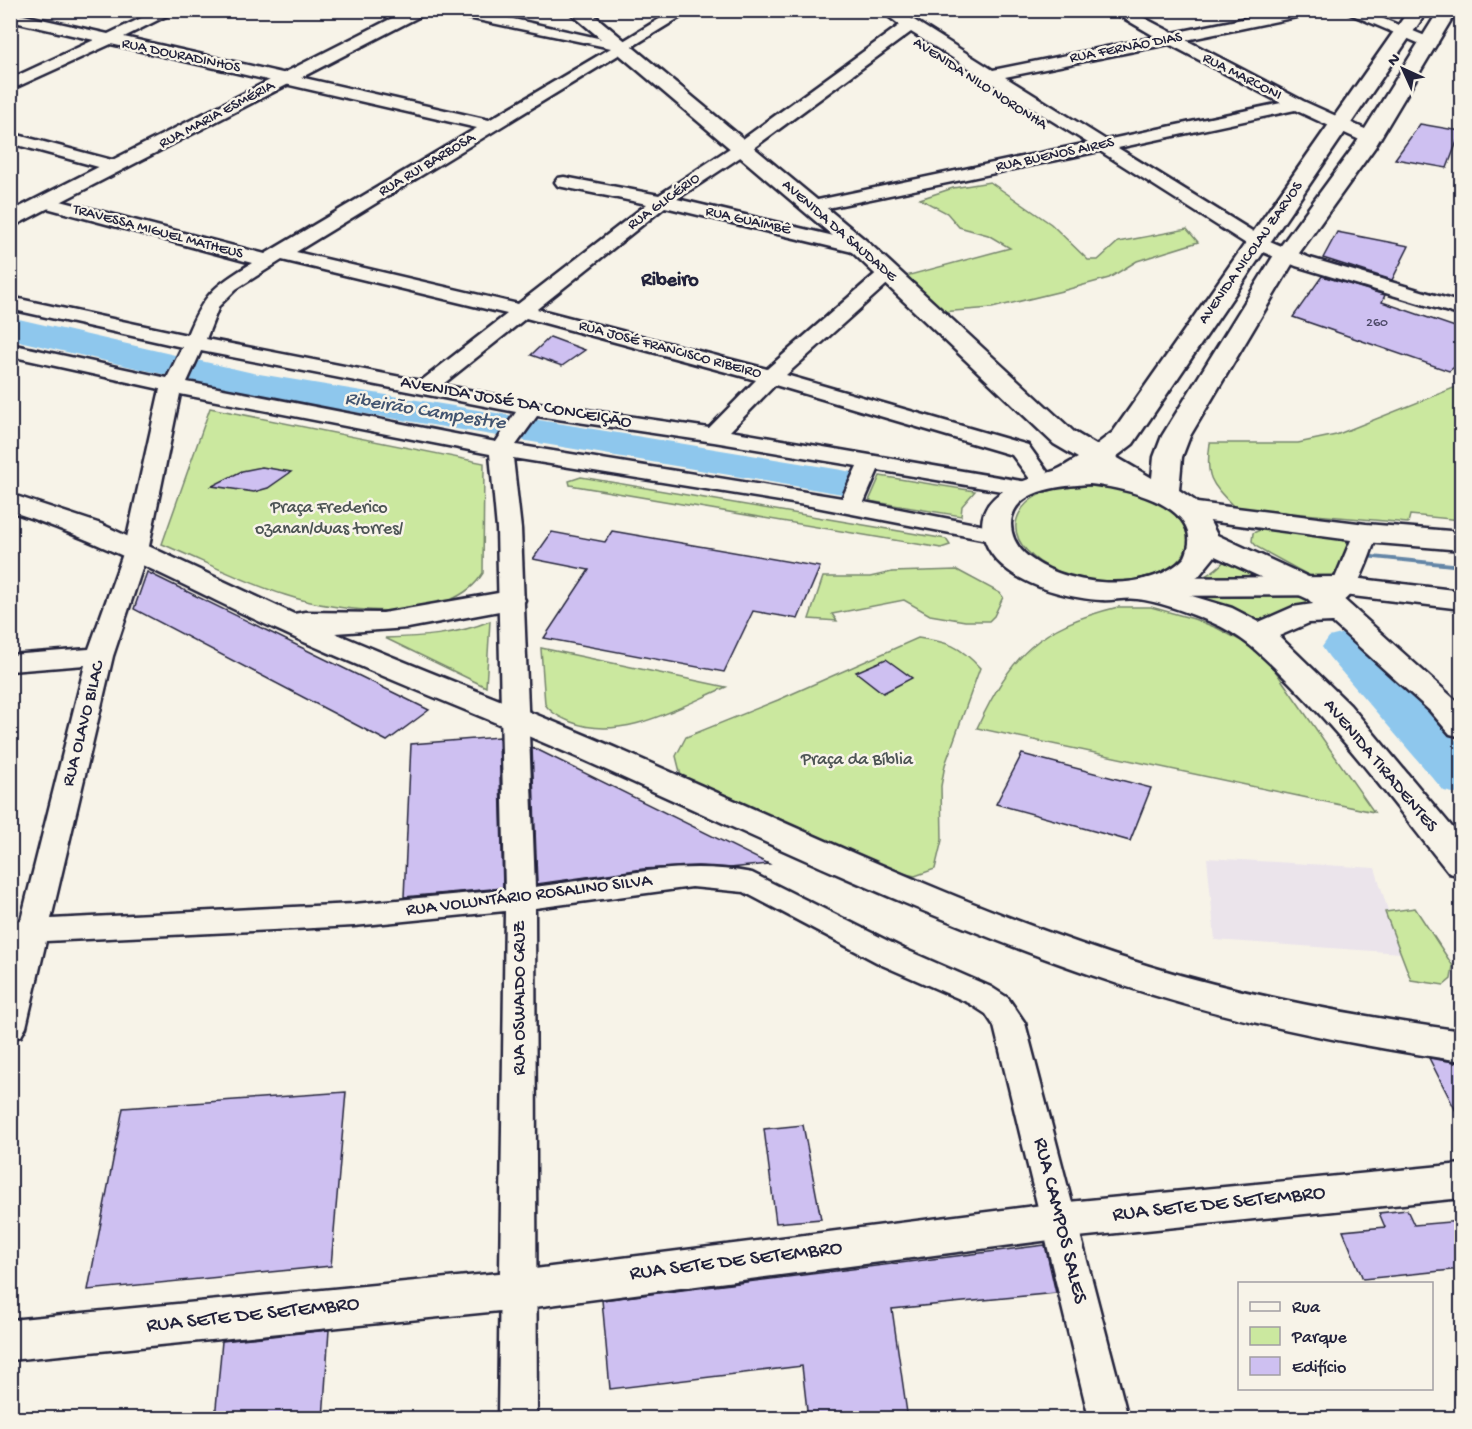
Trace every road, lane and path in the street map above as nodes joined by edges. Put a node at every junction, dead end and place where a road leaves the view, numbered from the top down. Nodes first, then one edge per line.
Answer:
1 (171, 10) edge
2 (423, 10) edge
3 (448, 10) edge
4 (576, 10) edge
5 (685, 10) edge
6 (887, 10) edge
7 (1117, 10) edge
8 (1311, 10) edge
9 (1348, 10) edge
10 (1419, 10) edge
11 (1448, 10) edge
12 (10, 16) edge
13 (904, 28) junction
14 (1403, 33) junction
15 (1168, 39) junction
16 (107, 40) junction
17 (1430, 43) junction
18 (616, 46) junction
19 (983, 77) junction
20 (286, 79) junction
21 (10, 85) edge
22 (1297, 105) junction
23 (492, 126) junction
24 (1339, 126) junction
25 (10, 138) edge
26 (1370, 138) junction
27 (1101, 146) junction
28 (741, 148) junction
29 (1082, 150) junction
30 (117, 167) junction
31 (564, 182) dead end
32 (663, 201) junction
33 (49, 202) junction
34 (813, 206) junction
35 (10, 221) edge
36 (1255, 247) junction
37 (861, 248) junction
38 (273, 257) junction
39 (1291, 259) junction
40 (888, 273) junction
41 (10, 303) edge
42 (1461, 310) edge
43 (521, 311) junction
44 (190, 348) junction
45 (10, 350) edge
46 (771, 377) junction
47 (175, 383) junction
48 (424, 388) junction
49 (220, 396) junction
50 (163, 423) junction
51 (516, 429) junction
52 (714, 435) junction
53 (1095, 459) junction
54 (871, 461) junction
55 (1044, 482) junction
56 (1153, 489) junction
57 (10, 502) edge
58 (850, 506) junction
59 (1189, 511) junction
60 (1366, 533) junction
61 (997, 535) junction
62 (1204, 540) junction
63 (1461, 541) edge
64 (136, 551) junction
65 (1143, 588) junction
66 (1331, 597) junction
67 (510, 600) junction
68 (1461, 600) edge
69 (270, 616) junction
70 (1258, 634) junction
71 (100, 656) junction
72 (10, 663) edge
73 (516, 719) junction
74 (1461, 727) edge
75 (1461, 864) edge
76 (520, 899) junction
77 (22, 931) edge
78 (1009, 1023) joint
79 (10, 1027) edge
80 (1461, 1046) edge
81 (1461, 1181) edge
82 (1058, 1221) junction
83 (519, 1290) junction
84 (10, 1340) edge
85 (518, 1419) edge
86 (1109, 1419) edge

1 - 16 street
2 - 20 main road, RUA MARIA ESMÉRIA
3 - 18 street
4 - 18 main road, AVENIDA DA SAUDADE
5 - 18 street, RUA RUI BARBOSA
6 - 13 street, AVENIDA NILO NORONHA
6 - 13 street, AVENIDA NILO NORONHA
7 - 15 street, RUA MARCONI
8 - 15 street, RUA FERNÃO DIAS
9 - 14 street
10 - 14 main road, AVENIDA NICOLAU ZARVOS
11 - 17 main road, AVENIDA NICOLAU ZARVOS
12 - 16 street, RUA DOURADINHOS
13 - 19 street, AVENIDA NILO NORONHA
13 - 28 street, RUA GLICÉRIO
14 - 17 street
14 - 24 main road, AVENIDA NICOLAU ZARVOS
15 - 19 street, RUA FERNÃO DIAS
15 - 22 street, RUA MARCONI
16 - 20 street, RUA DOURADINHOS
16 - 21 street
17 - 26 main road, AVENIDA NICOLAU ZARVOS
18 - 23 street, RUA RUI BARBOSA
18 - 28 main road, AVENIDA DA SAUDADE
19 - 27 street, AVENIDA NILO NORONHA
19 - 29 street, AVENIDA NILO NORONHA
20 - 23 street, RUA DOURADINHOS
20 - 30 main road, RUA MARIA ESMÉRIA
22 - 24 street, RUA MARCONI
22 - 27 street, RUA BUENOS AIRES
23 - 38 street, RUA RUI BARBOSA
24 - 26 street, RUA MARCONI
24 - 36 main road, AVENIDA NICOLAU ZARVOS
25 - 30 street
26 - 39 main road, AVENIDA NICOLAU ZARVOS
27 - 29 street, RUA BUENOS AIRES
27 - 36 street, AVENIDA NILO NORONHA
28 - 32 street, RUA GLICÉRIO
28 - 34 main road, AVENIDA DA SAUDADE
29 - 34 street, RUA BUENOS AIRES
29 - 36 street, AVENIDA NILO NORONHA
30 - 33 main road, RUA MARIA ESMÉRIA
31 - 32 street, RUA GUAIMBÊ
32 - 37 street, RUA GUAIMBÊ
32 - 43 street, RUA GLICÉRIO
33 - 35 main road, RUA MARIA ESMÉRIA
33 - 38 street, TRAVESSA MIGUEL MATHEUS
34 - 37 main road, AVENIDA DA SAUDADE
36 - 39 street, AVENIDA NILO NORONHA
36 - 53 main road, AVENIDA NICOLAU ZARVOS
37 - 40 main road, AVENIDA DA SAUDADE
38 - 43 street, RUA JOSÉ FRANCISCO RIBEIRO
38 - 44 street, RUA RUI BARBOSA
39 - 42 street, AVENIDA NILO NORONHA
39 - 56 main road, AVENIDA NICOLAU ZARVOS
40 - 46 street
40 - 53 main road, AVENIDA DA SAUDADE
41 - 44 street, AVENIDA JOSÉ DA CONCEIÇÃO
43 - 46 street, RUA JOSÉ FRANCISCO RIBEIRO
43 - 48 street, RUA GLICÉRIO
44 - 47 street, RUA OLAVO BILAC
44 - 48 street, AVENIDA JOSÉ DA CONCEIÇÃO
45 - 47 street, AVENIDA JOSÉ DA CONCEIÇÃO
46 - 52 street
46 - 55 street, RUA JOSÉ FRANCISCO RIBEIRO
47 - 49 street, AVENIDA JOSÉ DA CONCEIÇÃO
47 - 50 street, RUA OLAVO BILAC
48 - 51 street, AVENIDA JOSÉ DA CONCEIÇÃO
49 - 50 street
49 - 51 street, AVENIDA JOSÉ DA CONCEIÇÃO
50 - 64 street, RUA OLAVO BILAC
51 - 52 street, AVENIDA JOSÉ DA CONCEIÇÃO
51 - 58 street, AVENIDA JOSÉ DA CONCEIÇÃO
51 - 67 street, RUA OSWALDO CRUZ
52 - 54 street, AVENIDA JOSÉ DA CONCEIÇÃO
53 - 55 main road, AVENIDA NICOLAU ZARVOS
53 - 56 main road, AVENIDA DA SAUDADE
54 - 55 street, AVENIDA JOSÉ DA CONCEIÇÃO
54 - 58 street
55 - 56 main road
55 - 61 main road, AVENIDA NICOLAU ZARVOS
56 - 59 main road, AVENIDA DA SAUDADE
57 - 64 main road
58 - 61 street, AVENIDA JOSÉ DA CONCEIÇÃO
59 - 60 main road
59 - 62 main road
60 - 63 main road
60 - 66 street
61 - 65 main road
62 - 65 main road
62 - 66 main road
64 - 69 main road
64 - 71 street, RUA OLAVO BILAC
65 - 66 main road
65 - 70 main road, AVENIDA TIRADENTES
66 - 68 main road
66 - 70 main road
66 - 74 main road
67 - 69 main road
67 - 73 street, RUA OSWALDO CRUZ
69 - 73 main road
70 - 75 main road, AVENIDA TIRADENTES
71 - 72 street
71 - 77 street, RUA OLAVO BILAC
73 - 76 street, RUA OSWALDO CRUZ
73 - 80 main road
76 - 77 street, RUA VOLUNTÁRIO ROSALINO SILVA
76 - 78 street, RUA VOLUNTÁRIO ROSALINO SILVA
76 - 83 street, RUA OSWALDO CRUZ
77 - 79 street, RUA OLAVO BILAC
78 - 82 street, RUA CAMPOS SALES
81 - 82 main road, RUA SETE DE SETEMBRO
82 - 83 main road, RUA SETE DE SETEMBRO
82 - 86 street, RUA CAMPOS SALES
83 - 84 main road, RUA SETE DE SETEMBRO
83 - 85 street, RUA OSWALDO CRUZ

